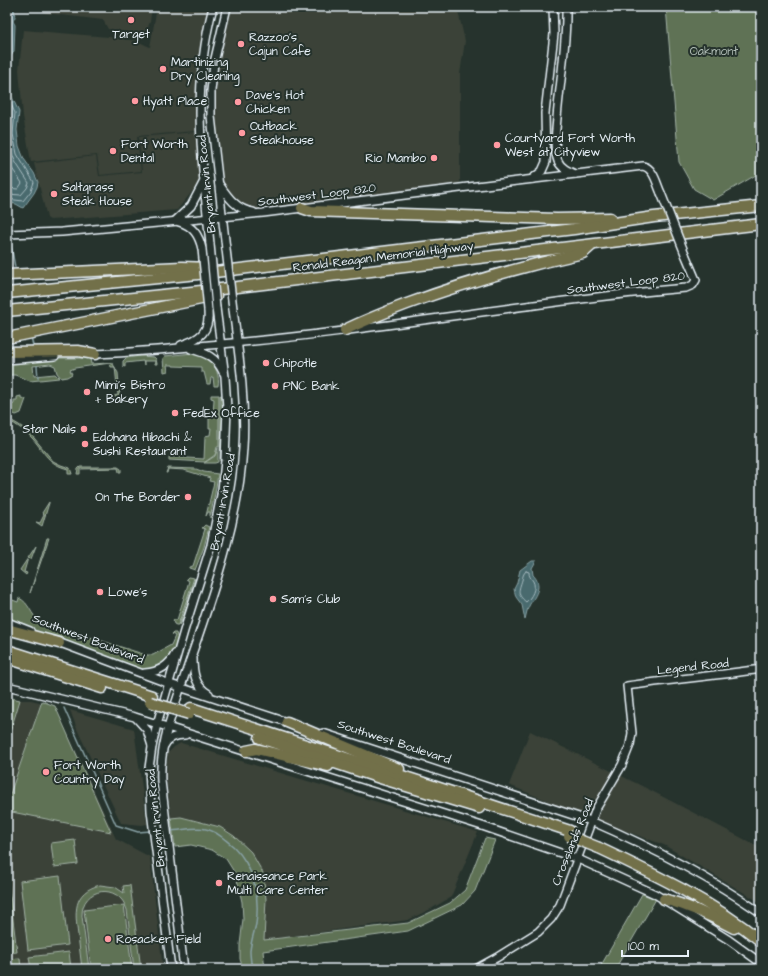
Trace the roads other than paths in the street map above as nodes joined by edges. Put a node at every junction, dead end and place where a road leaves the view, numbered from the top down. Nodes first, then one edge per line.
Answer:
1 (213, 7) edge
2 (227, 7) edge
3 (553, 7) edge
4 (566, 7) edge
5 (553, 43) junction
6 (564, 46) junction
7 (575, 174) junction
8 (532, 179) junction
9 (203, 183) junction
10 (218, 183) junction
11 (761, 206) edge
12 (302, 208) junction
13 (263, 213) junction
14 (222, 217) junction
15 (654, 217) junction
16 (207, 219) junction
17 (175, 221) junction
18 (761, 224) edge
19 (7, 234) edge
20 (592, 245) junction
21 (384, 269) junction
22 (230, 270) junction
23 (7, 275) edge
24 (7, 293) edge
25 (7, 311) edge
26 (345, 330) junction
27 (7, 338) edge
28 (237, 343) junction
29 (221, 344) junction
30 (187, 348) junction
31 (169, 349) junction
32 (7, 352) edge
33 (95, 354) junction
34 (7, 360) edge
35 (225, 377) junction
36 (7, 622) edge
37 (7, 629) edge
38 (59, 643) junction
39 (180, 647) junction
40 (7, 650) edge
41 (193, 652) junction
42 (7, 658) edge
43 (761, 669) edge
44 (140, 673) junction
45 (170, 684) junction
46 (7, 686) edge
47 (627, 686) joint
48 (180, 687) junction
49 (151, 699) junction
50 (218, 699) junction
51 (190, 711) junction
52 (135, 717) junction
53 (287, 722) junction
54 (158, 724) junction
55 (168, 727) junction
56 (193, 735) junction
57 (152, 747) junction
58 (163, 747) junction
59 (246, 751) junction
60 (380, 778) junction
61 (427, 784) junction
62 (591, 821) junction
63 (570, 834) junction
64 (578, 859) junction
65 (664, 899) junction
66 (761, 913) edge
67 (179, 930) junction
68 (167, 931) junction
69 (760, 938) edge
70 (761, 963) edge
71 (171, 969) edge
72 (184, 969) edge
73 (476, 969) edge

1 - 9 main road, Bryant Irvin Road
2 - 10 main road, Bryant Irvin Road
3 - 5 main road
4 - 6 main road
5 - 6 main road
5 - 8 main road
6 - 7 main road
7 - 8 main road, Southwest Loop 820
7 - 26 main road, Southwest Loop 820, bridge
8 - 12 main road, Southwest Loop 820
9 - 16 main road, Bryant Irvin Road
9 - 17 main road
10 - 13 main road
10 - 14 main road, Bryant Irvin Road
11 - 15 highway, Ronald Reagan Memorial Highway
12 - 13 main road, Southwest Loop 820
12 - 15 highway
13 - 14 main road, Southwest Loop 820
14 - 16 main road, Southwest Loop 820
14 - 28 main road, Bryant Irvin Road, bridge
15 - 22 highway, Ronald Reagan Memorial Highway
16 - 17 main road, Southwest Loop 820
16 - 29 main road, Bryant Irvin Road, bridge
17 - 19 main road, Southwest Loop 820
17 - 31 main road, bridge
18 - 20 highway, Ronald Reagan Memorial Highway
20 - 21 highway, Ronald Reagan Memorial Highway
20 - 26 highway
21 - 25 highway, Ronald Reagan Memorial Highway
21 - 27 highway
22 - 23 highway
22 - 24 highway, Ronald Reagan Memorial Highway
26 - 28 main road, Southwest Loop 820
28 - 29 main road, Southwest Loop 820
28 - 41 main road, Bryant Irvin Road
29 - 30 main road, Southwest Loop 820
29 - 35 main road, Bryant Irvin Road
30 - 31 main road, Southwest Loop 820
30 - 35 main road
31 - 33 main road, Southwest Loop 820
32 - 33 highway
33 - 34 main road, Southwest Loop 820
35 - 39 main road, Bryant Irvin Road
36 - 38 main road, Southwest Boulevard
37 - 38 highway
38 - 44 main road, Southwest Boulevard
39 - 44 main road
39 - 45 main road, Bryant Irvin Road
40 - 49 highway
41 - 48 main road, Bryant Irvin Road
41 - 50 main road
42 - 49 highway
43 - 47 main road, Legend Road
44 - 45 main road, Southwest Boulevard
45 - 48 main road, Southwest Boulevard
45 - 54 main road, Bryant Irvin Road
46 - 52 main road
47 - 62 main road, Crosslands Road
48 - 50 main road, Southwest Boulevard
48 - 55 main road, Bryant Irvin Road
49 - 51 highway
50 - 53 main road, Southwest Boulevard
51 - 60 highway
51 - 61 highway
52 - 54 main road
52 - 57 main road
53 - 61 highway
53 - 62 main road, Southwest Boulevard
54 - 55 main road
54 - 57 main road, Bryant Irvin Road
55 - 56 main road
55 - 58 main road, Bryant Irvin Road
56 - 58 main road
56 - 59 main road
57 - 68 main road, Bryant Irvin Road
58 - 67 main road, Bryant Irvin Road
59 - 60 highway
59 - 64 main road
60 - 63 highway
61 - 63 highway
62 - 64 main road, Crosslands Road
62 - 66 main road, Southwest Boulevard
63 - 69 highway, bridge
64 - 65 main road
64 - 73 main road, Crosslands Road
65 - 69 highway
65 - 70 main road
67 - 68 main road
67 - 72 main road, Bryant Irvin Road
68 - 71 main road, Bryant Irvin Road

